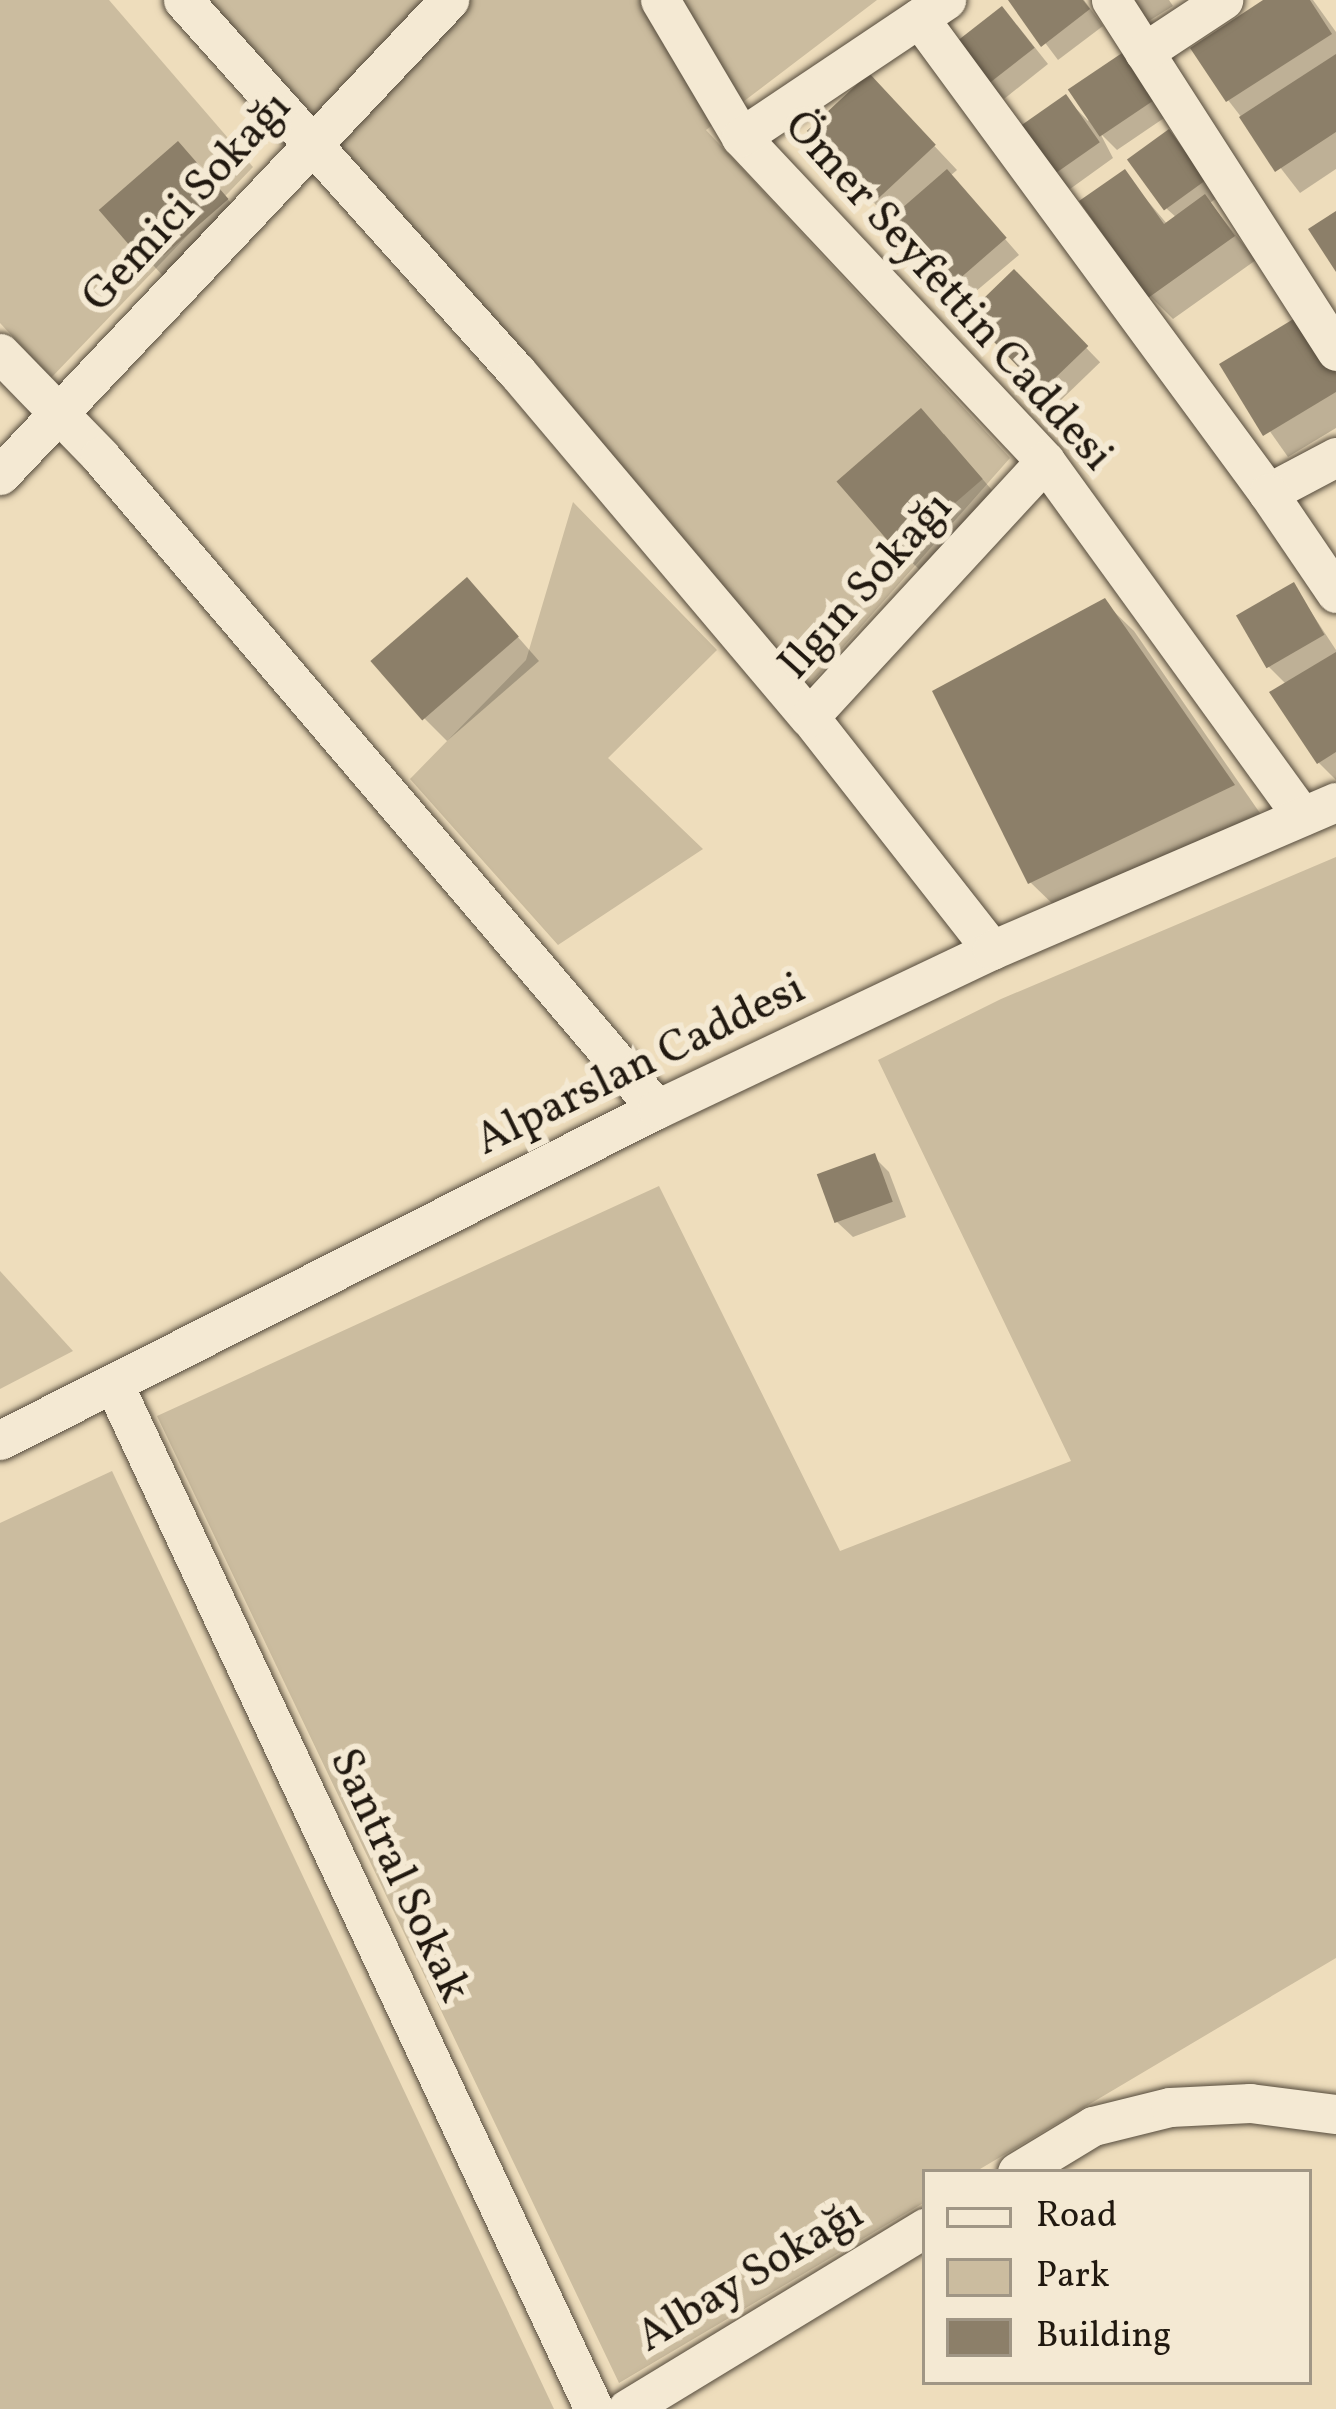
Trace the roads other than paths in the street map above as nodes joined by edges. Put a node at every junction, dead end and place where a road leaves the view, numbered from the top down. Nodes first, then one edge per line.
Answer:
1 (182, 0) edge
2 (449, 0) edge
3 (660, 0) edge
4 (1111, 0) edge
5 (1223, 0) edge
6 (933, 9) edge
7 (1144, 52) junction
8 (742, 137) junction
9 (312, 140) junction
10 (1336, 351) edge
11 (0, 353) edge
12 (58, 412) junction
13 (1336, 457) edge
14 (1045, 460) junction
15 (0, 475) edge
16 (1268, 494) junction
17 (1336, 593) edge
18 (809, 717) junction
19 (1319, 809) edge
20 (992, 950) junction
21 (657, 1109) junction
22 (114, 1384) junction
23 (0, 1440) edge
24 (1336, 2114) edge
25 (1022, 2169) edge
26 (922, 2230) edge
27 (594, 2409) edge
28 (627, 2409) edge

1 - 9 street
2 - 9 street, Gemici Sokağı
3 - 8 street, Ömer Seyfettin Caddesi
4 - 7 street
5 - 7 street
6 - 8 street
6 - 16 street
7 - 10 street
8 - 14 street, Ömer Seyfettin Caddesi
9 - 12 street, Gemici Sokağı
9 - 18 street
11 - 12 street
12 - 15 street, Gemici Sokağı
12 - 21 street
13 - 16 street
14 - 18 street, Ilgın Sokağı
14 - 19 street, Ömer Seyfettin Caddesi
16 - 17 street
18 - 20 street, Ilgın Sokağı
19 - 20 street, Alparslan Caddesi
20 - 21 street, Alparslan Caddesi
21 - 22 street, Alparslan Caddesi
22 - 23 street, Alparslan Caddesi
22 - 27 street, Santral Sokak
24 - 25 street
26 - 28 street, Albay Sokağı

